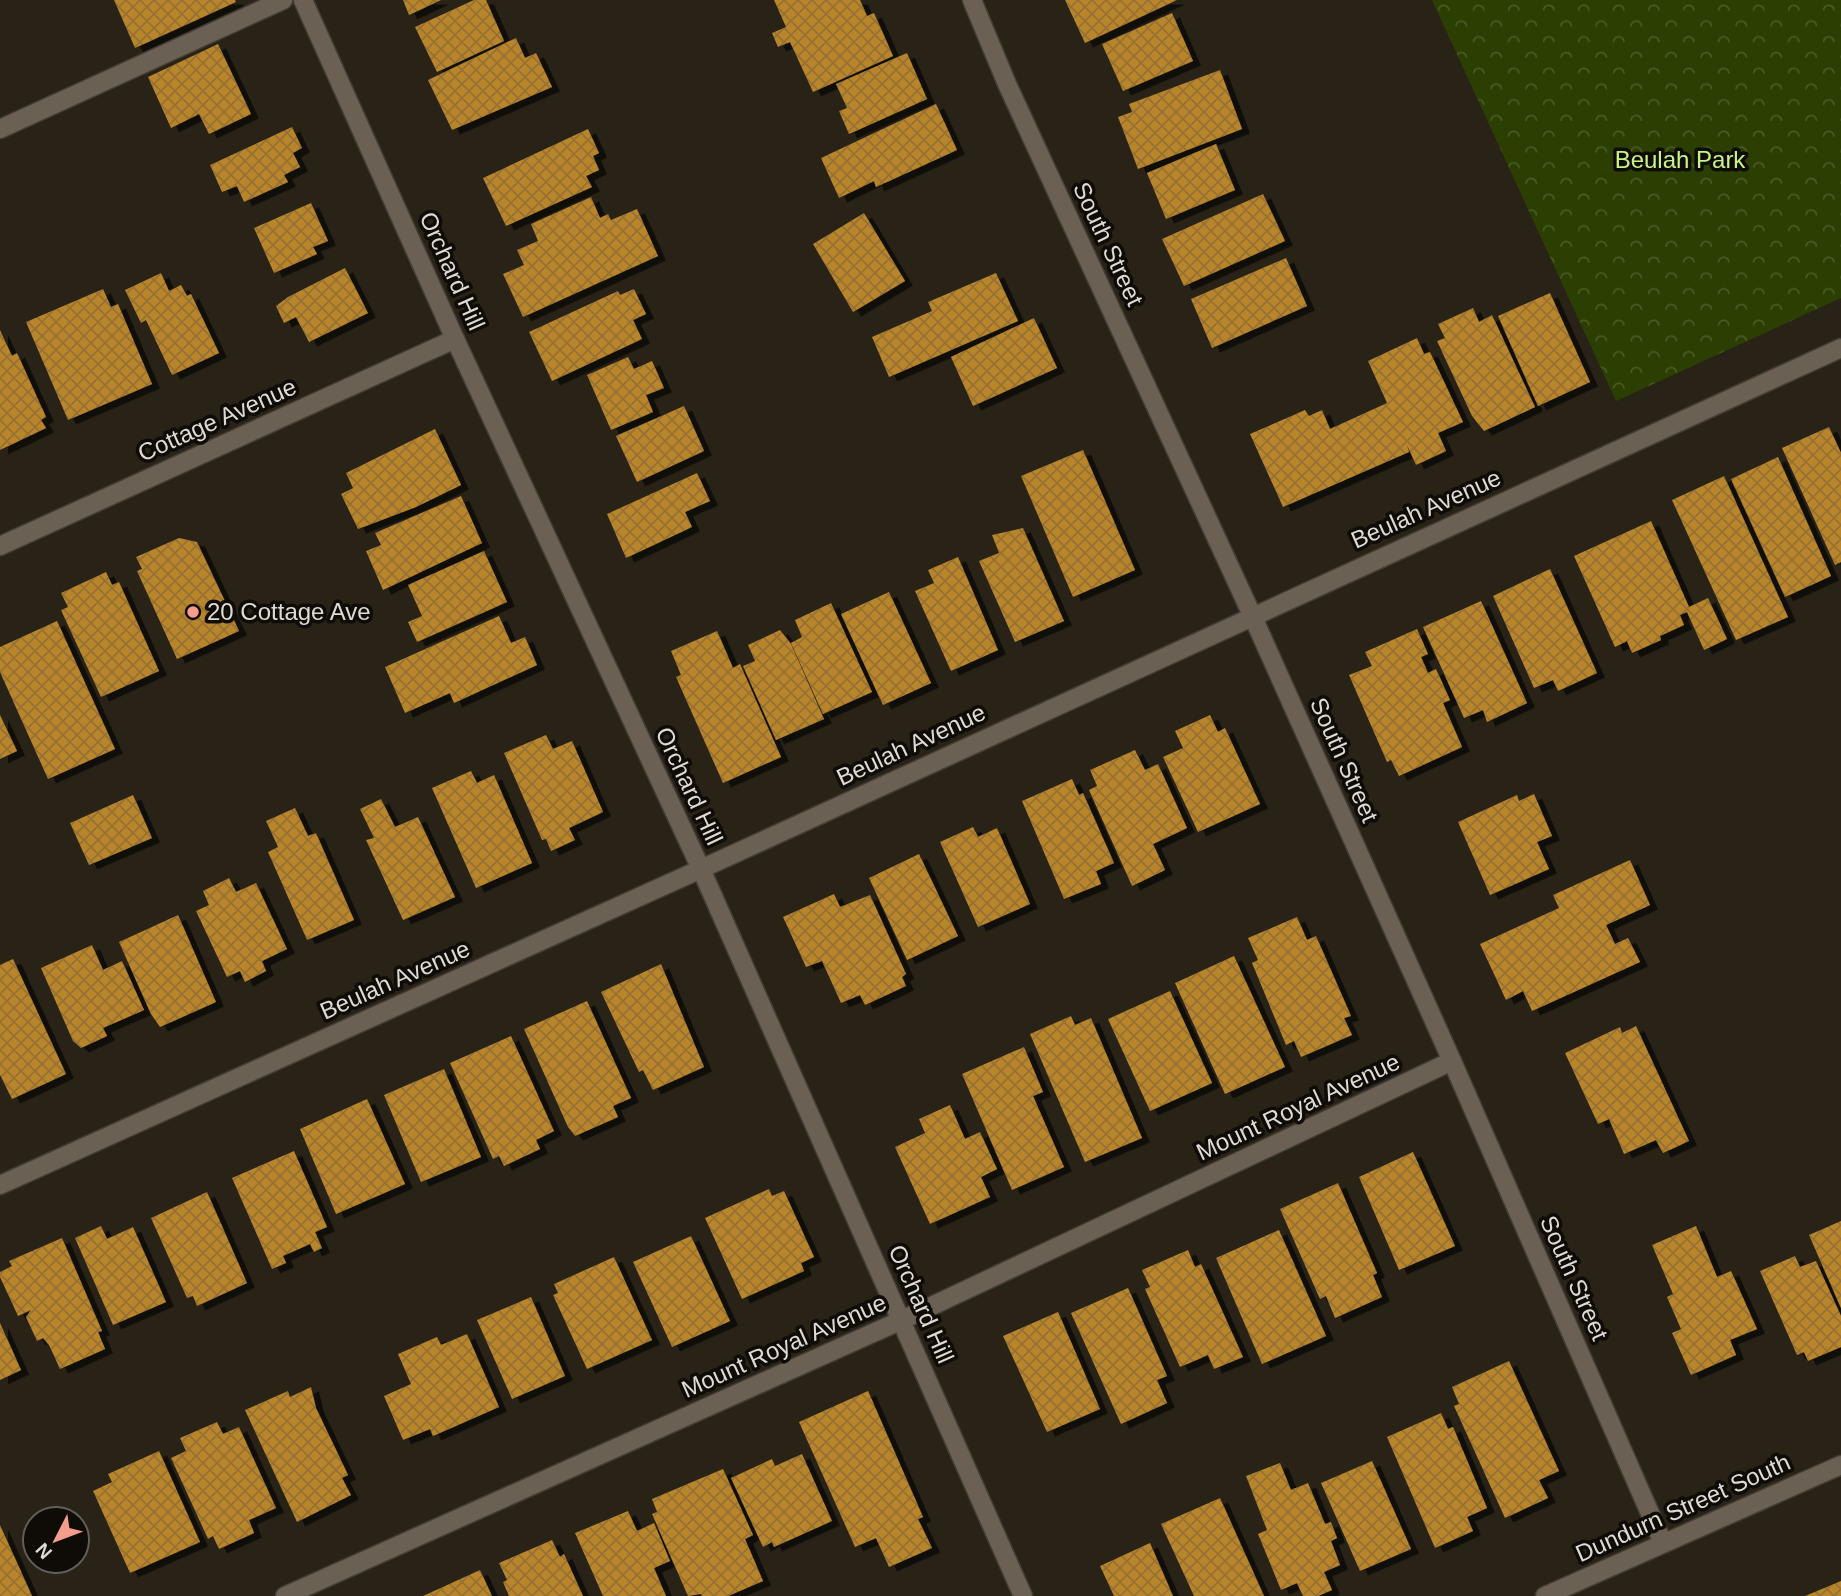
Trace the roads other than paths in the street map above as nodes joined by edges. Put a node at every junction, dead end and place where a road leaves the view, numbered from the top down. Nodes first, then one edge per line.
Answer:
1 (283, 0) edge
2 (303, 0) edge
3 (972, 0) edge
4 (0, 129) edge
5 (455, 339) junction
6 (1841, 348) edge
7 (0, 546) edge
8 (1252, 615) junction
9 (701, 869) junction
10 (1452, 1061) junction
11 (0, 1185) edge
12 (902, 1320) junction
13 (1841, 1465) edge
14 (1663, 1543) junction
15 (285, 1596) edge
16 (1023, 1596) edge
17 (1545, 1596) edge

1 - 4 street
2 - 5 street, Orchard Hill
3 - 8 street, South Street
5 - 7 street, Cottage Avenue
5 - 9 street, Orchard Hill
6 - 8 street, Beulah Avenue
8 - 9 street, Beulah Avenue
8 - 10 street, South Street
9 - 11 street, Beulah Avenue
9 - 12 street, Orchard Hill
10 - 12 street, Mount Royal Avenue
10 - 14 street, South Street
12 - 15 street, Mount Royal Avenue
12 - 16 street, Orchard Hill
13 - 14 street, Dundurn Street South
14 - 17 street, Dundurn Street South

